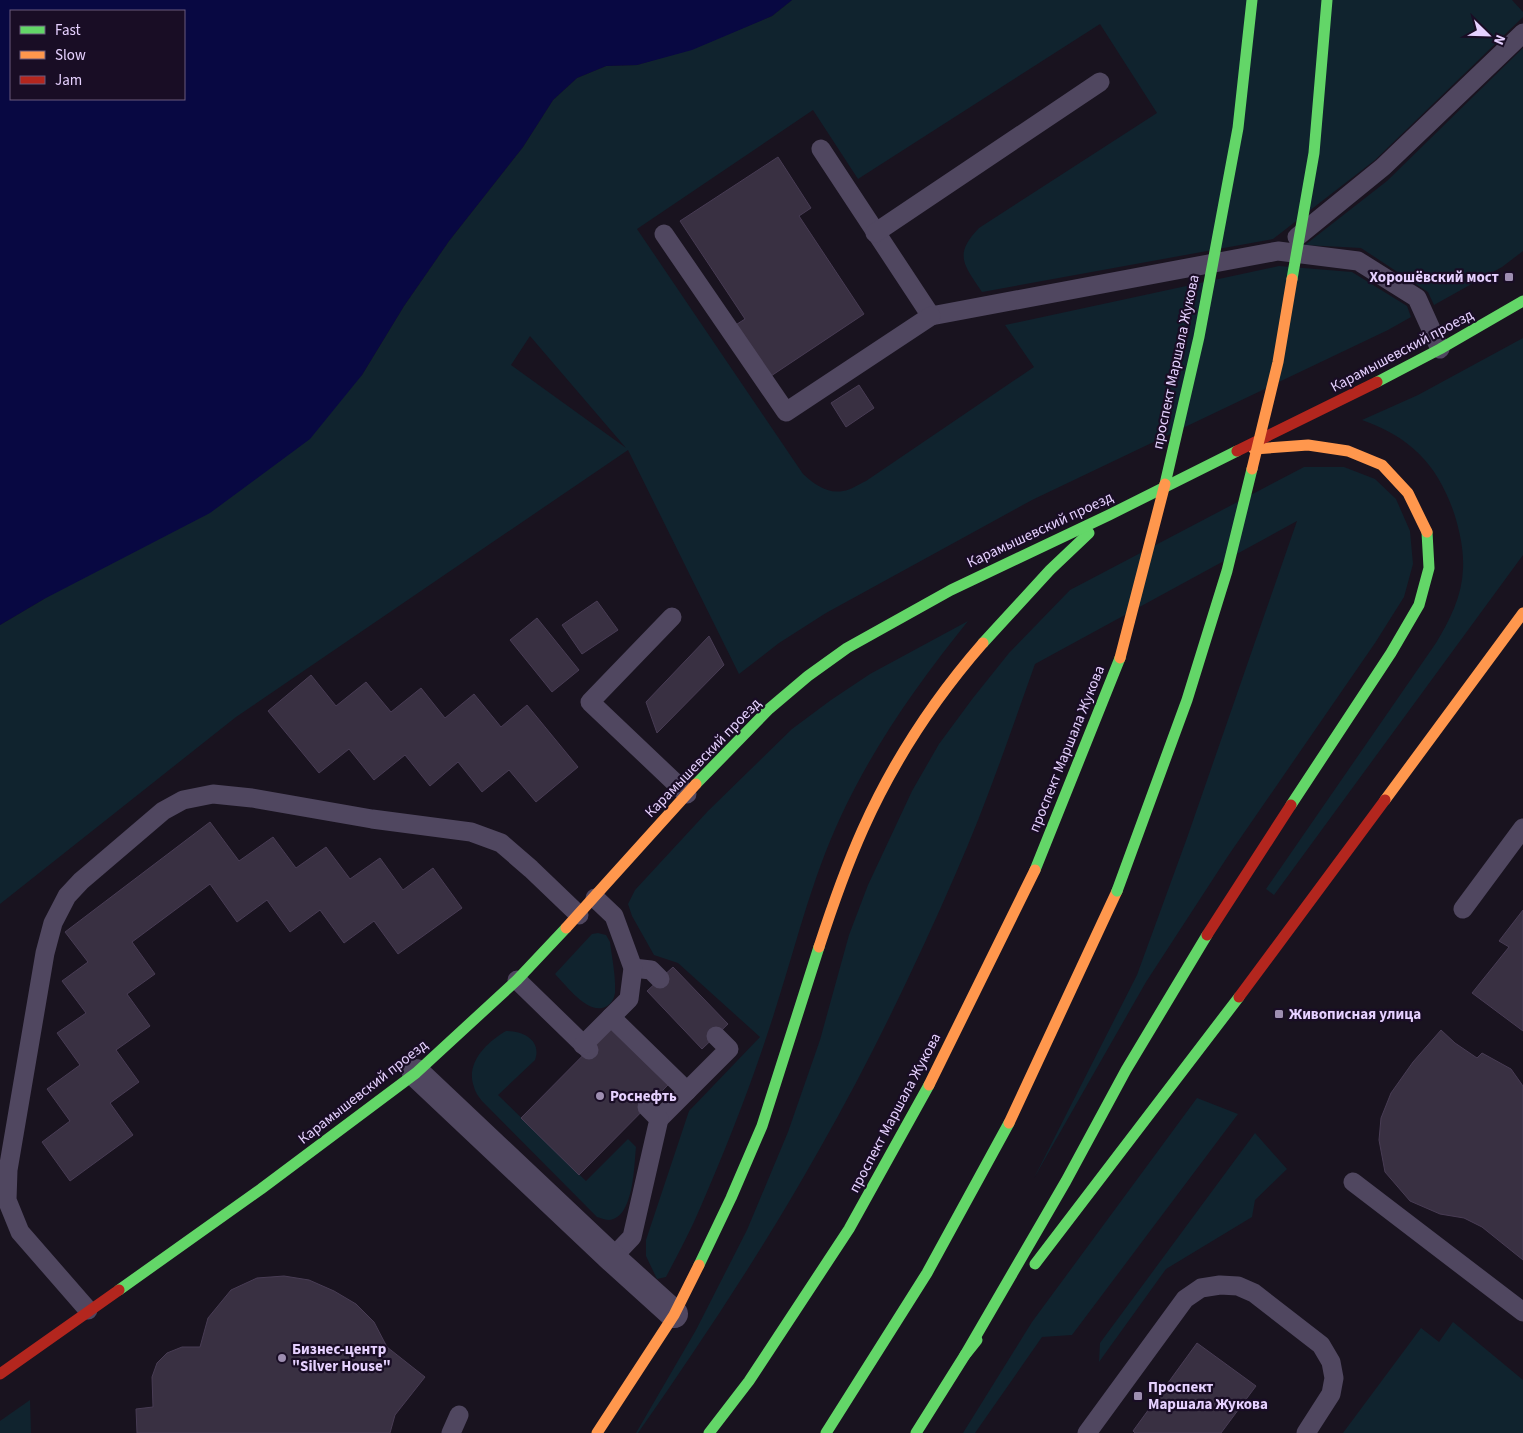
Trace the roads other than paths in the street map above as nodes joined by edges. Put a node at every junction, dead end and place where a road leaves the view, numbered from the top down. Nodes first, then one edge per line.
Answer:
1 (1252, 0) edge
2 (1327, 0) edge
3 (1523, 33) edge
4 (1100, 82) dead end
5 (821, 149) dead end
6 (876, 233) junction
7 (664, 234) dead end
8 (1278, 251) junction
9 (1523, 301) edge
10 (932, 316) junction
11 (1440, 349) junction
12 (1236, 452) junction
13 (1109, 515) junction
14 (1523, 613) edge
15 (672, 617) dead end
16 (687, 794) junction
17 (1523, 828) edge
18 (595, 898) junction
19 (1463, 909) dead end
20 (578, 915) junction
21 (633, 968) junction
22 (660, 979) dead end
23 (516, 980) junction
24 (611, 1017) junction
25 (716, 1036) dead end
26 (416, 1074) junction
27 (686, 1091) junction
28 (1354, 1182) dead end
29 (612, 1258) junction
30 (88, 1310) junction
31 (1523, 1312) edge
32 (674, 1314) junction
33 (966, 1355) junction
34 (0, 1374) edge
35 (459, 1415) dead end
36 (451, 1433) edge
37 (597, 1433) edge
38 (709, 1433) edge
39 (826, 1433) edge
40 (916, 1433) edge
41 (1087, 1433) edge
42 (1306, 1433) edge

1 - 38 main road, проспект Маршала Жукова, bridge
2 - 39 main road, bridge
3 - 8 lane
4 - 6 lane
5 - 6 lane
6 - 10 lane
7 - 10 lane
8 - 10 lane
8 - 11 lane
9 - 11 main road, Карамышевский проезд
11 - 12 main road, Карамышевский проезд
12 - 13 main road, Карамышевский проезд
12 - 33 main road
13 - 16 main road, Карамышевский проезд
13 - 32 main road
14 - 33 main road
15 - 16 lane
16 - 18 main road, Карамышевский проезд
17 - 19 lane
18 - 20 main road, Карамышевский проезд
18 - 21 lane
20 - 23 main road, Карамышевский проезд
20 - 30 lane
21 - 22 lane
21 - 24 lane
23 - 24 lane
23 - 26 main road, Карамышевский проезд
24 - 27 lane
25 - 27 lane
26 - 29 street
26 - 30 main road, Карамышевский проезд
27 - 29 lane
28 - 31 lane
29 - 32 street
30 - 34 main road, Карамышевский проезд
32 - 37 main road
33 - 40 main road
35 - 36 lane
41 - 42 lane

